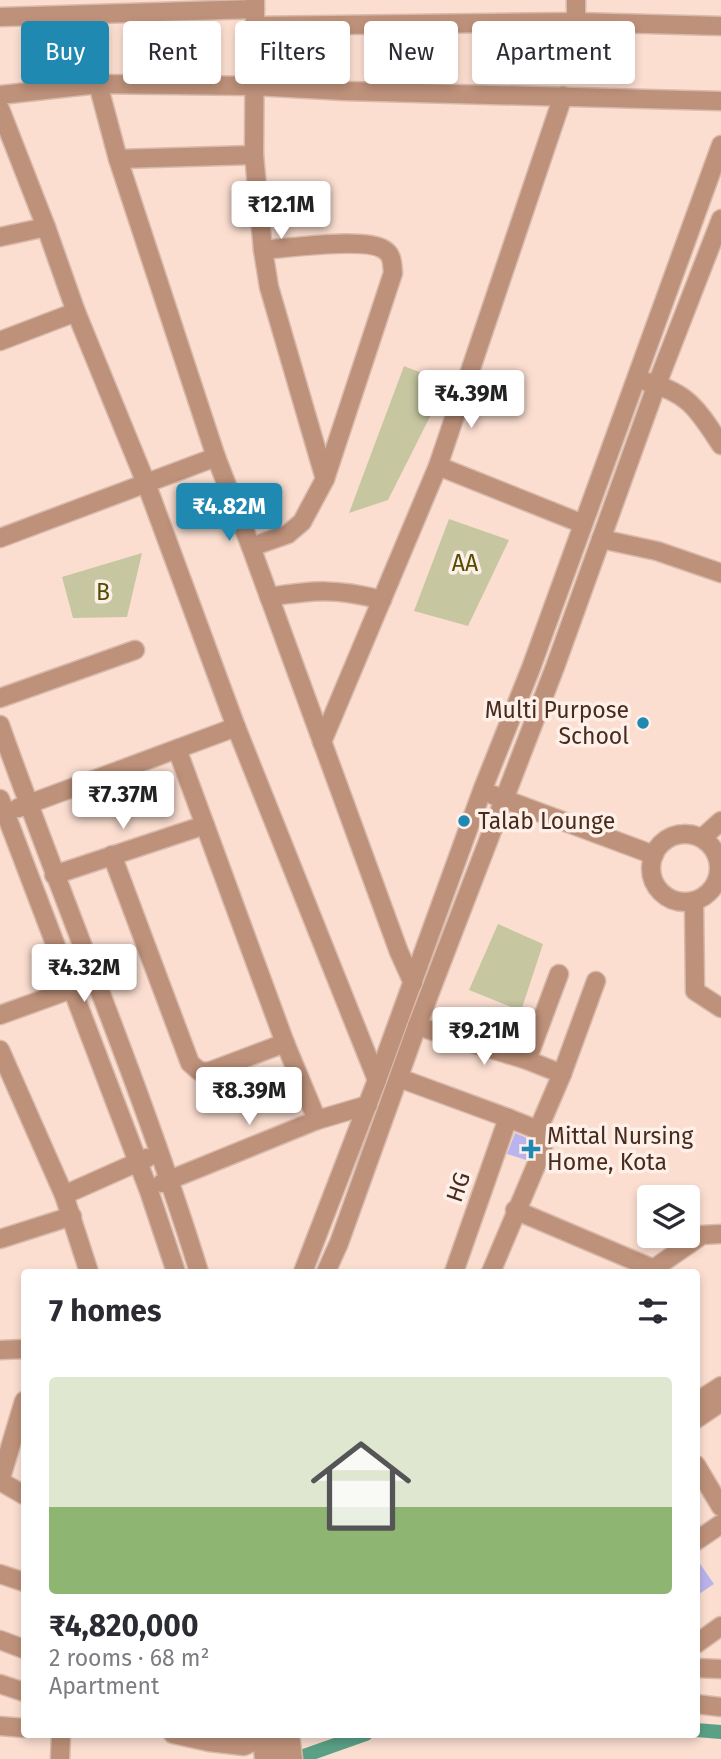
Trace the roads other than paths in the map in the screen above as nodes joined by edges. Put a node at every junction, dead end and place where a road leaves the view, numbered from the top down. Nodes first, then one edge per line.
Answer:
1 (576, 0) edge
2 (255, 12) edge
3 (0, 17) edge
4 (544, 21) edge
5 (576, 21) edge
6 (635, 24) edge
7 (721, 26) edge
8 (98, 84) junction
9 (254, 86) junction
10 (0, 95) edge
11 (563, 96) junction
12 (721, 101) edge
13 (0, 109) edge
14 (721, 145) edge
15 (254, 155) junction
16 (118, 159) junction
17 (721, 219) edge
18 (46, 227) junction
19 (0, 237) edge
20 (262, 250) junction
21 (76, 313) junction
22 (0, 341) edge
23 (635, 378) junction
24 (657, 384) junction
25 (721, 445) edge
26 (216, 457) junction
27 (438, 466) junction
28 (325, 479) junction
29 (146, 482) junction
30 (583, 524) junction
31 (0, 538) edge
32 (601, 539) junction
33 (251, 547) junction
34 (721, 573) edge
35 (269, 597) junction
36 (382, 600) junction
37 (135, 650) dead end
38 (0, 698) edge
39 (0, 725) edge
40 (236, 727) junction
41 (322, 742) junction
42 (177, 749) junction
43 (482, 791) junction
44 (503, 799) junction
45 (28, 804) junction
46 (3, 806) edge
47 (721, 821) edge
48 (205, 825) junction
49 (702, 838) junction
50 (112, 855) junction
51 (654, 855) junction
52 (54, 875) junction
53 (694, 902) junction
54 (559, 974) dead end
55 (96, 981) junction
56 (596, 981) dead end
57 (413, 983) junction
58 (72, 988) junction
59 (721, 1008) edge
60 (0, 1015) edge
61 (417, 1026) junction
62 (285, 1043) junction
63 (0, 1050) edge
64 (527, 1060) junction
65 (562, 1074) junction
66 (399, 1078) junction
67 (377, 1080) junction
68 (368, 1105) junction
69 (508, 1118) junction
70 (317, 1121) junction
71 (538, 1130) junction
72 (159, 1153) junction
73 (137, 1162) junction
74 (170, 1178) junction
75 (149, 1191) junction
76 (64, 1195) junction
77 (515, 1210) junction
78 (72, 1216) junction
79 (721, 1234) edge
80 (0, 1239) edge
81 (88, 1269) edge
82 (175, 1269) edge
83 (198, 1269) edge
84 (304, 1269) edge
85 (327, 1269) edge
86 (455, 1269) edge
87 (492, 1269) edge
88 (649, 1269) edge
89 (652, 1269) edge
90 (21, 1349) edge
91 (0, 1350) edge
92 (721, 1386) edge
93 (700, 1399) edge
94 (721, 1402) edge
95 (21, 1411) edge
96 (721, 1413) edge
97 (700, 1416) edge
98 (700, 1427) edge
99 (700, 1472) edge
100 (0, 1481) edge
101 (21, 1493) edge
102 (721, 1507) edge
103 (721, 1524) edge
104 (700, 1538) edge
105 (0, 1574) edge
106 (21, 1581) edge
107 (721, 1626) edge
108 (0, 1640) edge
109 (700, 1641) edge
110 (21, 1648) edge
111 (700, 1668) edge
112 (721, 1669) edge
113 (0, 1684) edge
114 (21, 1691) edge
115 (700, 1704) edge
116 (721, 1707) edge
117 (0, 1726) edge
118 (21, 1728) edge
119 (61, 1738) edge
120 (191, 1738) edge
121 (290, 1738) edge
122 (266, 1742) edge
123 (239, 1752) edge
124 (60, 1759) edge
125 (277, 1759) edge
126 (293, 1759) edge

1 - 5 street
2 - 3 street
2 - 4 street
2 - 9 street
6 - 7 street
8 - 9 street
8 - 10 street
8 - 16 street
9 - 11 street
9 - 15 street
11 - 12 street
11 - 27 street
13 - 18 street
14 - 23 street
15 - 16 street
15 - 20 street
16 - 26 street
17 - 24 street
18 - 19 street
18 - 21 street
20 - 28 street
20 - 28 street
21 - 22 street
21 - 29 street
23 - 24 street
23 - 30 street
24 - 25 street
24 - 32 street
26 - 29 street
26 - 33 street
27 - 30 street
27 - 36 street
28 - 33 street
29 - 31 street
29 - 40 street
30 - 43 street
32 - 34 street
32 - 44 street
33 - 35 street
35 - 36 street
35 - 41 street
36 - 41 street
37 - 38 street
39 - 45 street
40 - 42 street
40 - 67 street
41 - 57 street
42 - 45 street
42 - 48 street
43 - 44 street
43 - 57 street
44 - 51 street
44 - 61 street
45 - 46 street
45 - 52 street
46 - 58 street
47 - 49 street
48 - 50 street
48 - 62 street
49 - 51 street
49 - 53 street
50 - 52 street
50 - 62 street
51 - 53 street
52 - 55 street
53 - 59 street
54 - 64 street
55 - 58 street
55 - 72 street
56 - 65 street
57 - 67 street
58 - 60 street
58 - 73 street
61 - 64 street
61 - 66 street
62 - 70 street
63 - 76 street
64 - 65 street
65 - 71 street
66 - 69 street
66 - 85 street
67 - 68 street
68 - 70 street
68 - 84 street
69 - 71 street
69 - 86 street, HG
70 - 74 street
71 - 77 street
72 - 73 street
72 - 74 street
73 - 75 street
73 - 76 street
74 - 75 street
74 - 83 street
75 - 82 street
76 - 78 street
77 - 87 street
77 - 88 street
78 - 80 street
78 - 81 street
79 - 89 street
90 - 91 street
92 - 93 street
94 - 97 street
95 - 100 street
96 - 98 street
99 - 102 street
100 - 101 street
103 - 104 street
105 - 106 street
107 - 109 street
108 - 110 street
111 - 112 street
113 - 114 street
115 - 116 street
117 - 118 street
119 - 124 street
120 - 123 street
121 - 126 street
122 - 123 street
122 - 125 street

